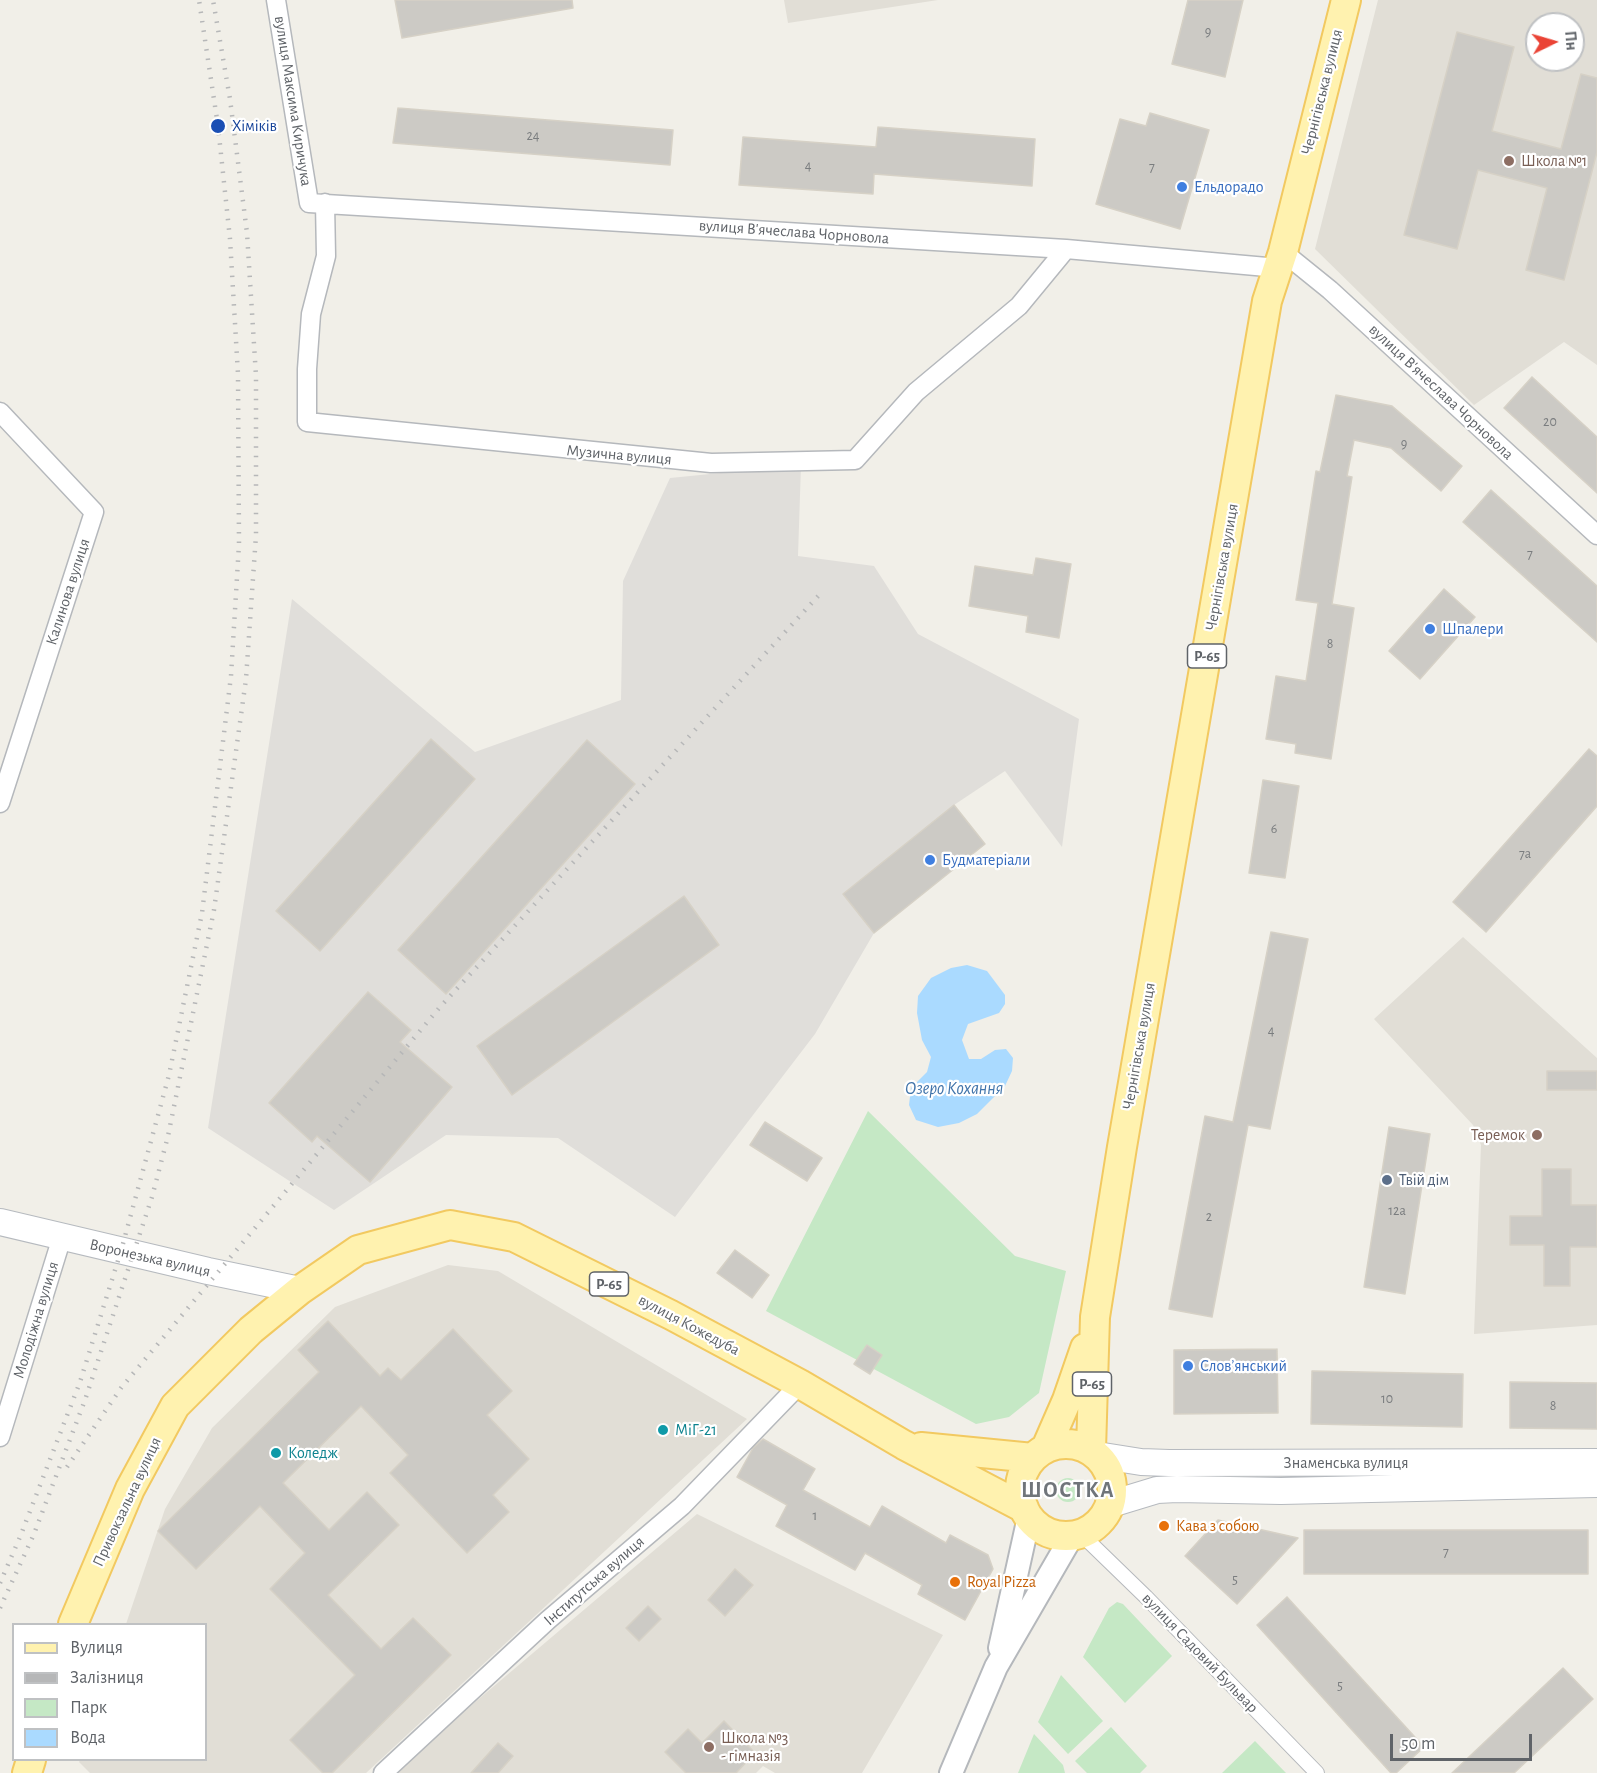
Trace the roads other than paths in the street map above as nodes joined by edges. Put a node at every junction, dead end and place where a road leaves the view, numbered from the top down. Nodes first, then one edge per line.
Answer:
1 (276, 0) edge
2 (1346, 0) edge
3 (317, 203) junction
4 (1065, 249) junction
5 (1280, 260) junction
6 (0, 412) edge
7 (1597, 535) edge
8 (0, 803) edge
9 (0, 1222) edge
10 (62, 1237) junction
11 (300, 1290) junction
12 (1095, 1317) junction
13 (800, 1384) junction
14 (0, 1437) edge
15 (904, 1445) junction
16 (1094, 1452) junction
17 (1039, 1453) junction
18 (1597, 1462) edge
19 (1597, 1484) edge
20 (1111, 1504) junction
21 (1027, 1513) junction
22 (1077, 1535) junction
23 (73, 1623) edge
24 (996, 1667) junction
25 (383, 1773) edge
26 (951, 1773) edge
27 (1317, 1773) edge

1 - 3 street, вулиця Максима Киричука
2 - 5 main road, Чернігівська вулиця / Р-65
3 - 4 street, вулиця В'ячеслава Чорновола
3 - 4 street, Музична вулиця
4 - 5 street, вулиця В'ячеслава Чорновола
5 - 7 street, вулиця В'ячеслава Чорновола
5 - 12 main road, Чернігівська вулиця / Р-65
6 - 8 street, Калинова вулиця
9 - 10 main road, Воронезька вулиця
10 - 11 main road, Воронезька вулиця
10 - 14 street, Молодіжна вулиця
11 - 13 main road, вулиця Кожедуба / Р-65
11 - 23 main road, Привокзальна вулиця / Р-65
12 - 16 main road, Чернігівська вулиця / Р-65
12 - 17 main road, Чернігівська вулиця / Р-65
13 - 15 main road, вулиця Кожедуба / Р-65
13 - 25 street, Інститутська вулиця
15 - 17 main road, вулиця Кожедуба / Р-65
15 - 21 main road, вулиця Кожедуба / Р-65
16 - 17 main road, Р-65
16 - 18 main road, Знаменська вулиця
16 - 20 main road
17 - 21 main road, Р-65
19 - 20 main road, Знаменська вулиця
20 - 22 main road
21 - 22 main road, Р-65
21 - 24 street
22 - 24 street
22 - 27 street, вулиця Садовий Бульвар
24 - 26 street

